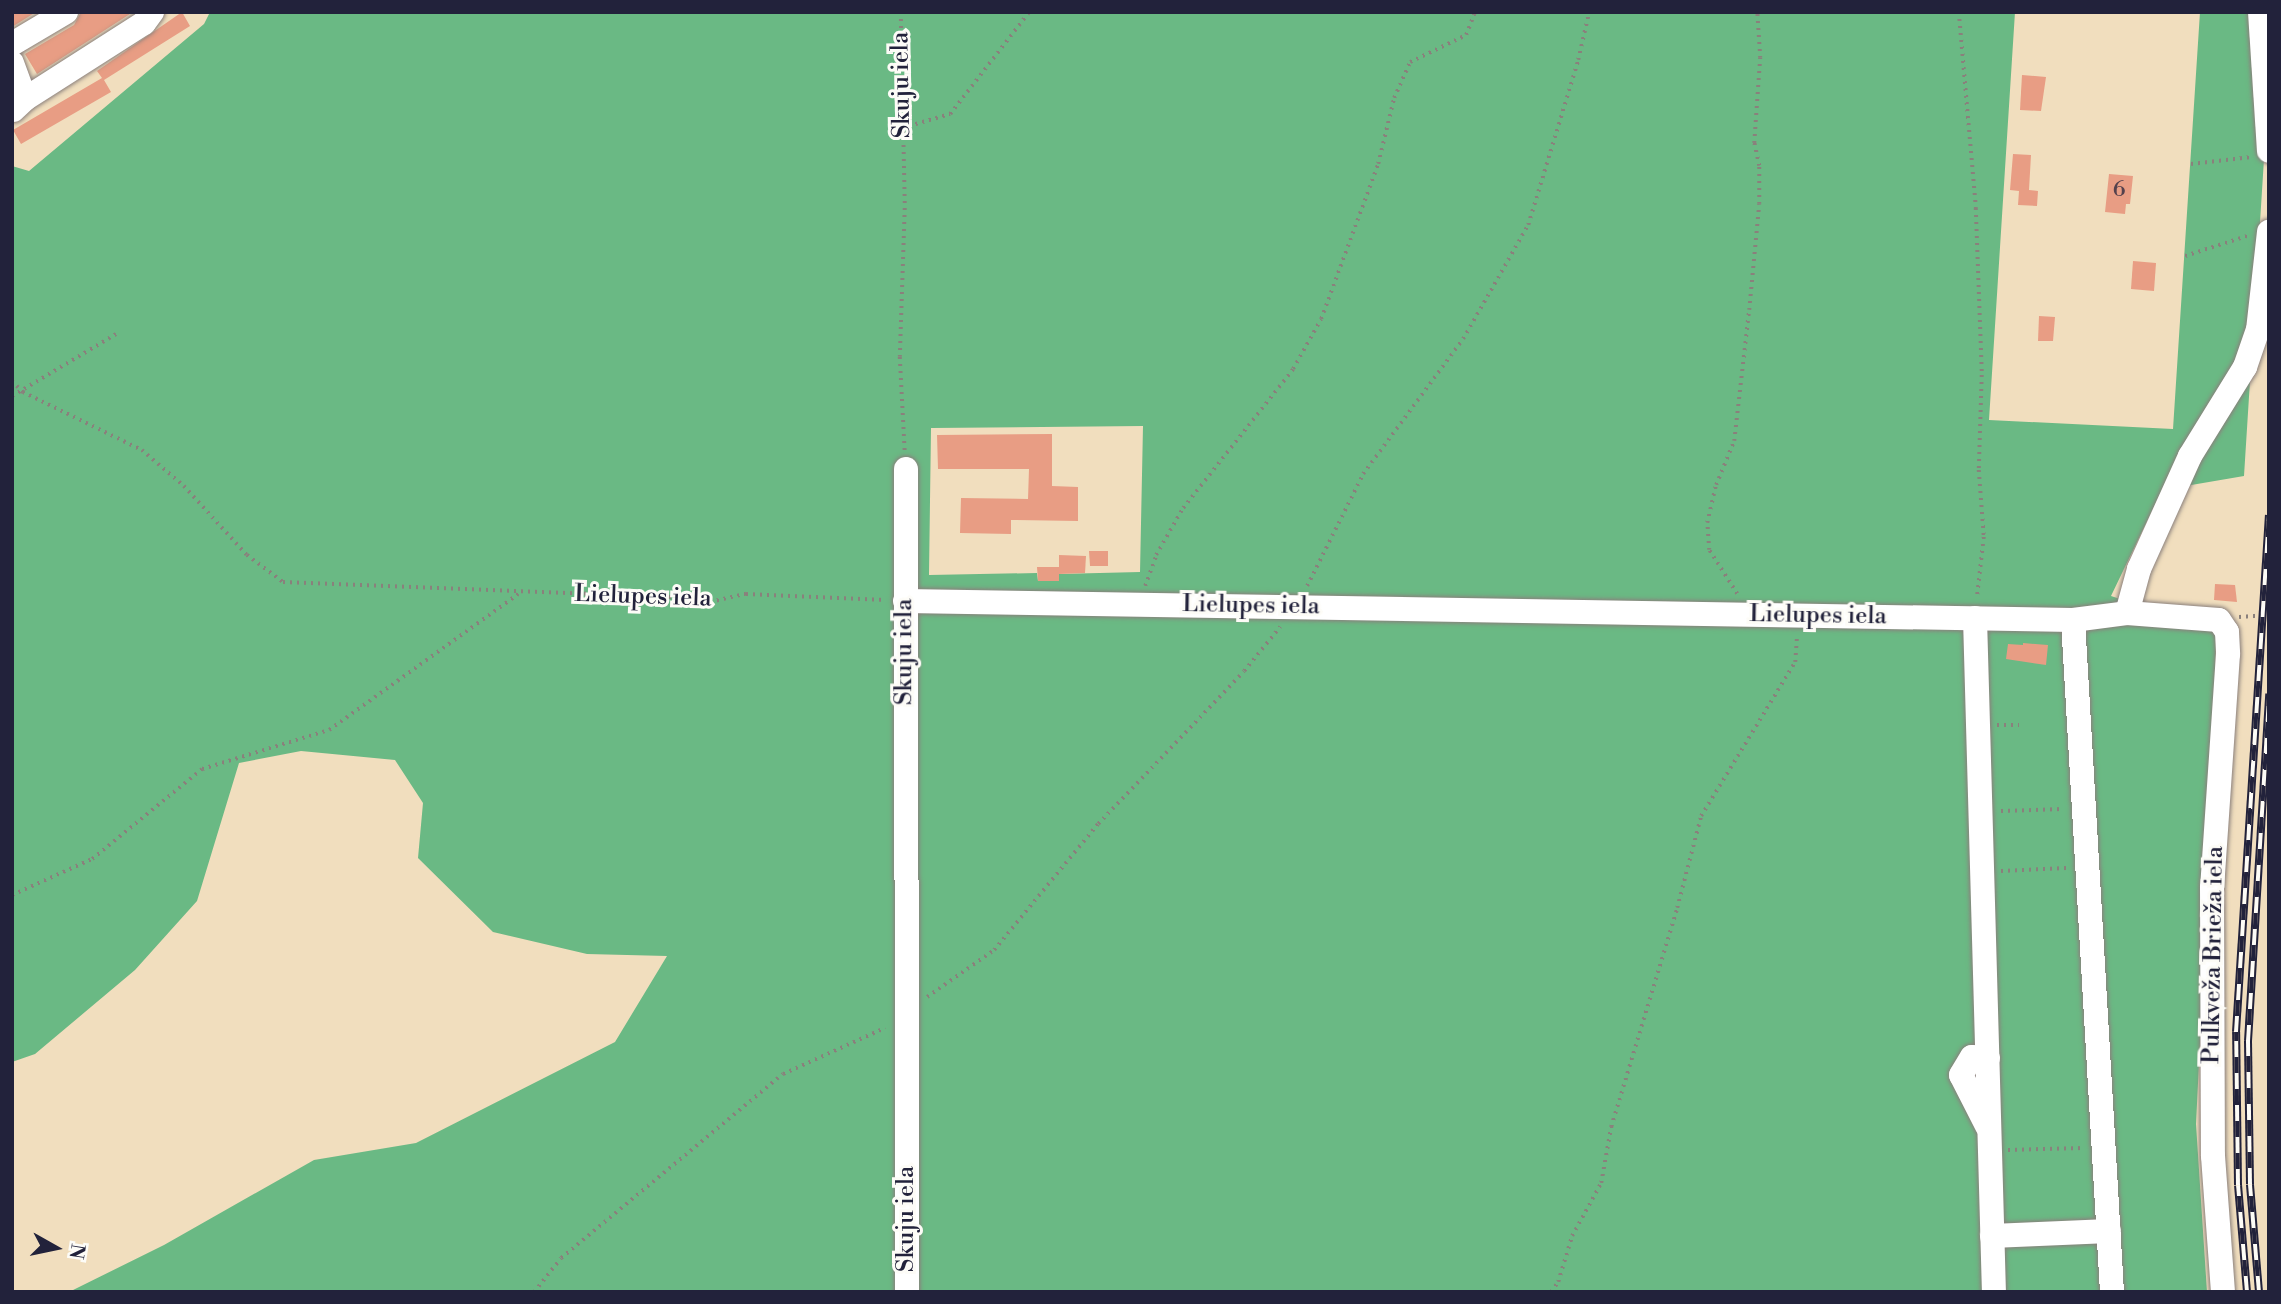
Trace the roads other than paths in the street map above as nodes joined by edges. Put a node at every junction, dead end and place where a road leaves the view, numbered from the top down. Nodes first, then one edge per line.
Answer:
1 (66, 12) edge
2 (152, 12) edge
3 (2260, 12) edge
4 (12, 44) edge
5 (12, 63) edge
6 (19, 105) edge
7 (2262, 154) edge
8 (2264, 232) edge
9 (906, 469) road end
10 (905, 601) junction
11 (2127, 613) junction
12 (1975, 618) junction
13 (2073, 620) junction
14 (2219, 620) joint
15 (2109, 1231) junction
16 (1992, 1236) junction
17 (907, 1292) edge
18 (1994, 1292) edge
19 (2112, 1292) edge
20 (2223, 1292) edge

1 - 4 street
2 - 6 street
3 - 7 street
5 - 6 street
8 - 11 street
9 - 10 street, Skuju iela
10 - 12 street, Lielupes iela
10 - 17 street, Skuju iela
11 - 13 street, Lielupes iela
11 - 14 street, Lielupes iela
12 - 13 street, Lielupes iela
12 - 16 street
13 - 15 street
14 - 20 street, Pulkveža Brieža iela
15 - 16 street
15 - 19 street
16 - 18 street

